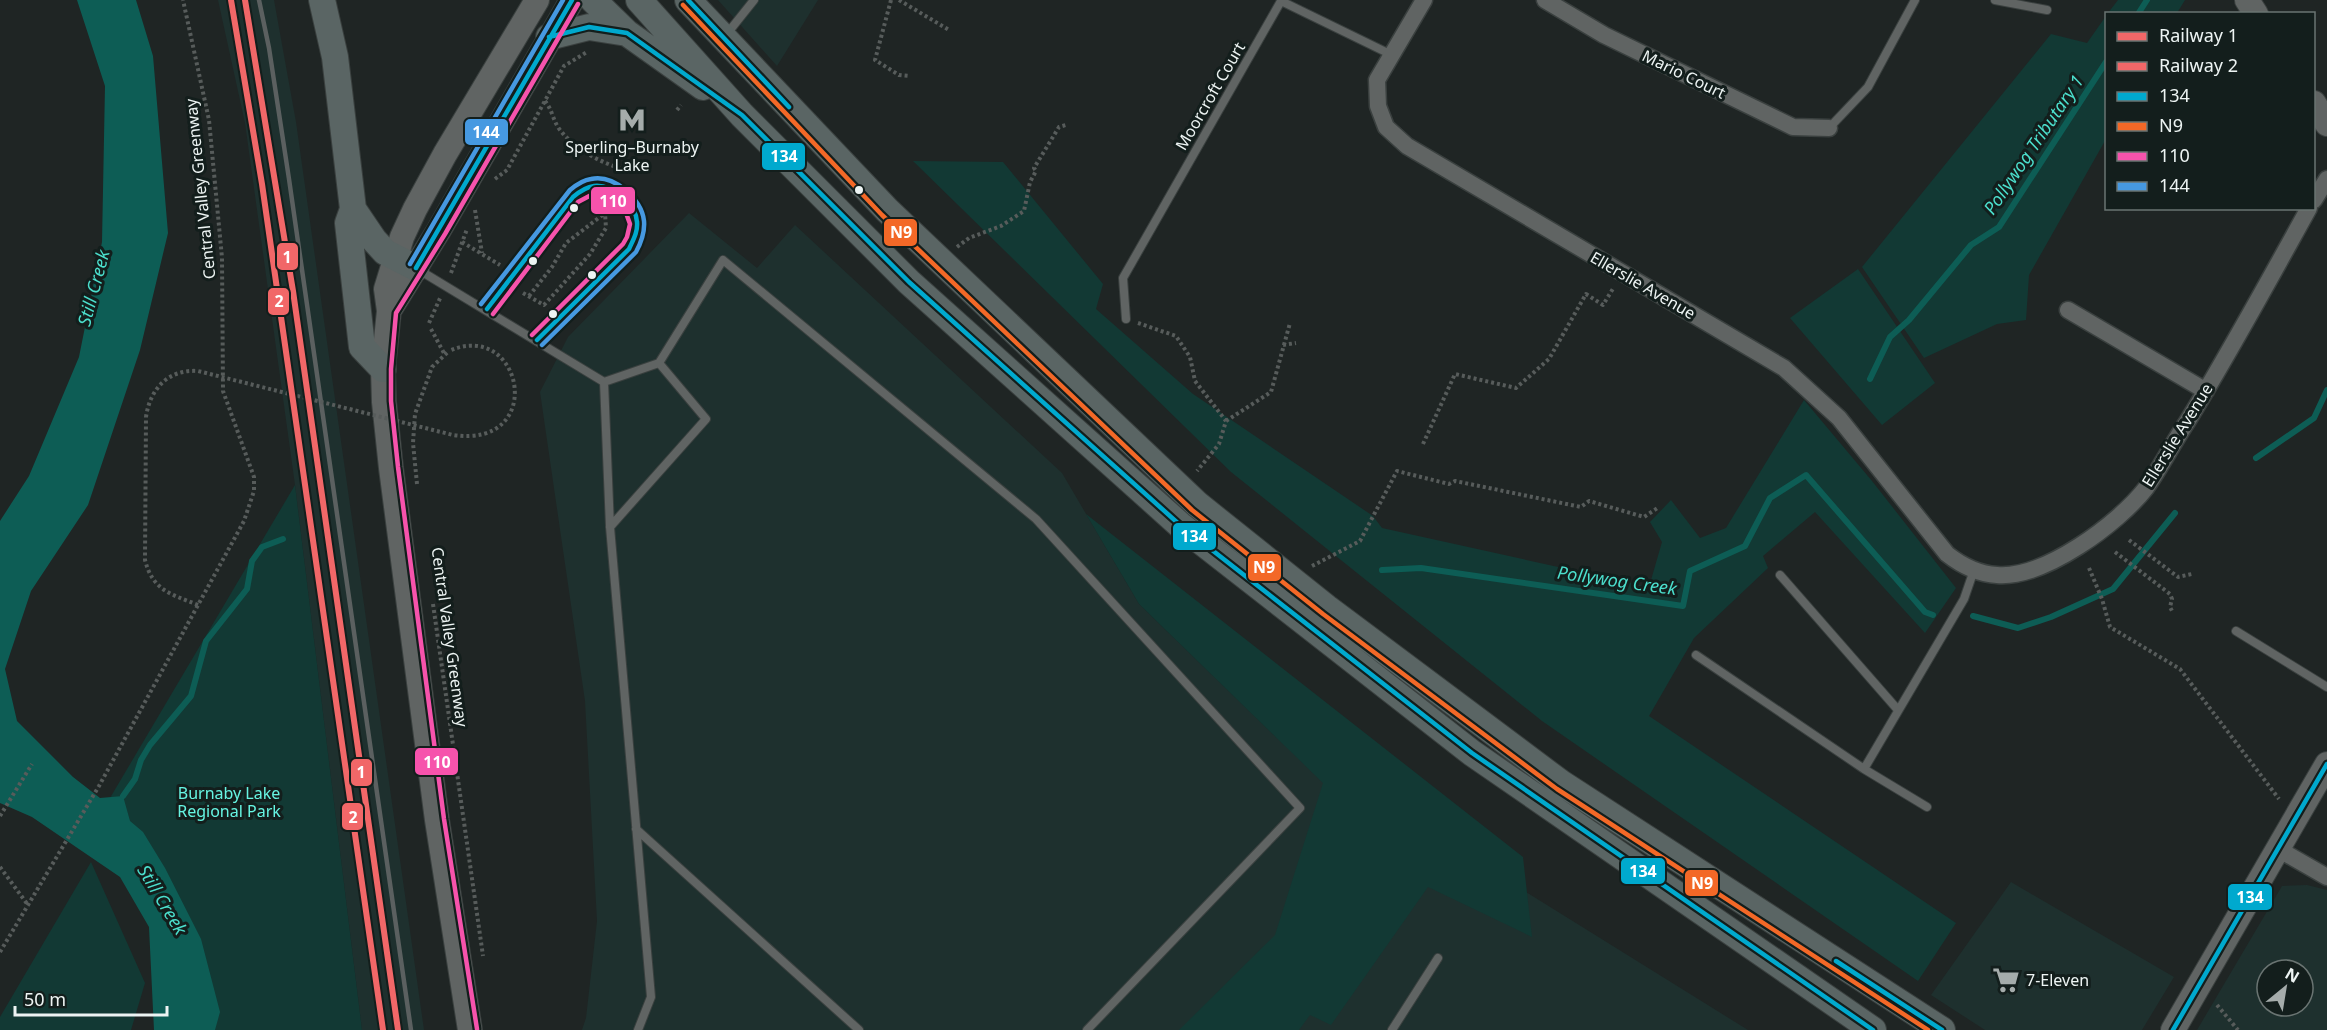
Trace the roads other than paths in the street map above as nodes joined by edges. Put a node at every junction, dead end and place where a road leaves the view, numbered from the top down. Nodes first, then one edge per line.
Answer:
1 (322, 0) edge
2 (537, 0) edge
3 (572, 0) edge
4 (593, 0) edge
5 (639, 0) edge
6 (688, 0) edge
7 (754, 0) edge
8 (1424, 0) edge
9 (1545, 0) edge
10 (1915, 0) edge
11 (1995, 0) edge
12 (2047, 10) dead end
13 (627, 33) junction
14 (549, 37) junction
15 (724, 39) junction
16 (1392, 55) junction
17 (2315, 106) edge
18 (742, 115) junction
19 (2327, 124) edge
20 (1829, 128) joint
21 (2327, 179) edge
22 (2315, 197) edge
23 (353, 209) junction
24 (2308, 210) edge
25 (406, 263) junction
26 (487, 309) junction
27 (2068, 310) dead end
28 (1125, 319) road end
29 (537, 340) junction
30 (658, 363) junction
31 (383, 369) junction
32 (604, 382) junction
33 (2206, 391) junction
34 (610, 527) junction
35 (1974, 570) junction
36 (1780, 576) dead end
37 (2236, 631) dead end
38 (1696, 655) dead end
39 (2327, 687) edge
40 (1898, 710) junction
41 (2327, 764) edge
42 (1864, 769) junction
43 (1927, 807) dead end
44 (636, 829) junction
45 (2278, 849) junction
46 (2327, 877) edge
47 (1438, 957) dead end
48 (470, 1030) edge
49 (638, 1030) edge
50 (860, 1030) edge
51 (1088, 1030) edge
52 (1392, 1030) edge
53 (1873, 1030) edge
54 (1942, 1030) edge
55 (2173, 1030) edge

1 - 23 main road
2 - 25 street
3 - 14 street
4 - 13 main road
5 - 18 main road
6 - 15 main road
7 - 15 lane
8 - 16 street, Ellerslie Avenue
9 - 20 street, Mario Court
10 - 20 lane
11 - 12 lane
13 - 14 main road
13 - 18 main road
14 - 25 street
15 - 54 main road
16 - 28 lane, Moorcroft Court
16 - 35 street, Ellerslie Avenue
17 - 19 street
18 - 53 main road
21 - 22 street
23 - 25 main road
23 - 31 main road
24 - 33 street, Ellerslie Avenue
25 - 26 lane
25 - 31 street
26 - 29 lane
26 - 29 lane
27 - 33 street
29 - 32 lane
30 - 32 lane
30 - 34 lane
30 - 51 lane
31 - 48 street
32 - 34 lane
33 - 35 street, Ellerslie Avenue
34 - 44 lane
35 - 40 lane
36 - 40 lane
37 - 39 lane
38 - 42 lane
40 - 42 lane
41 - 45 street
42 - 43 lane
44 - 49 lane
44 - 50 lane
45 - 46 street
45 - 55 street
47 - 52 lane

